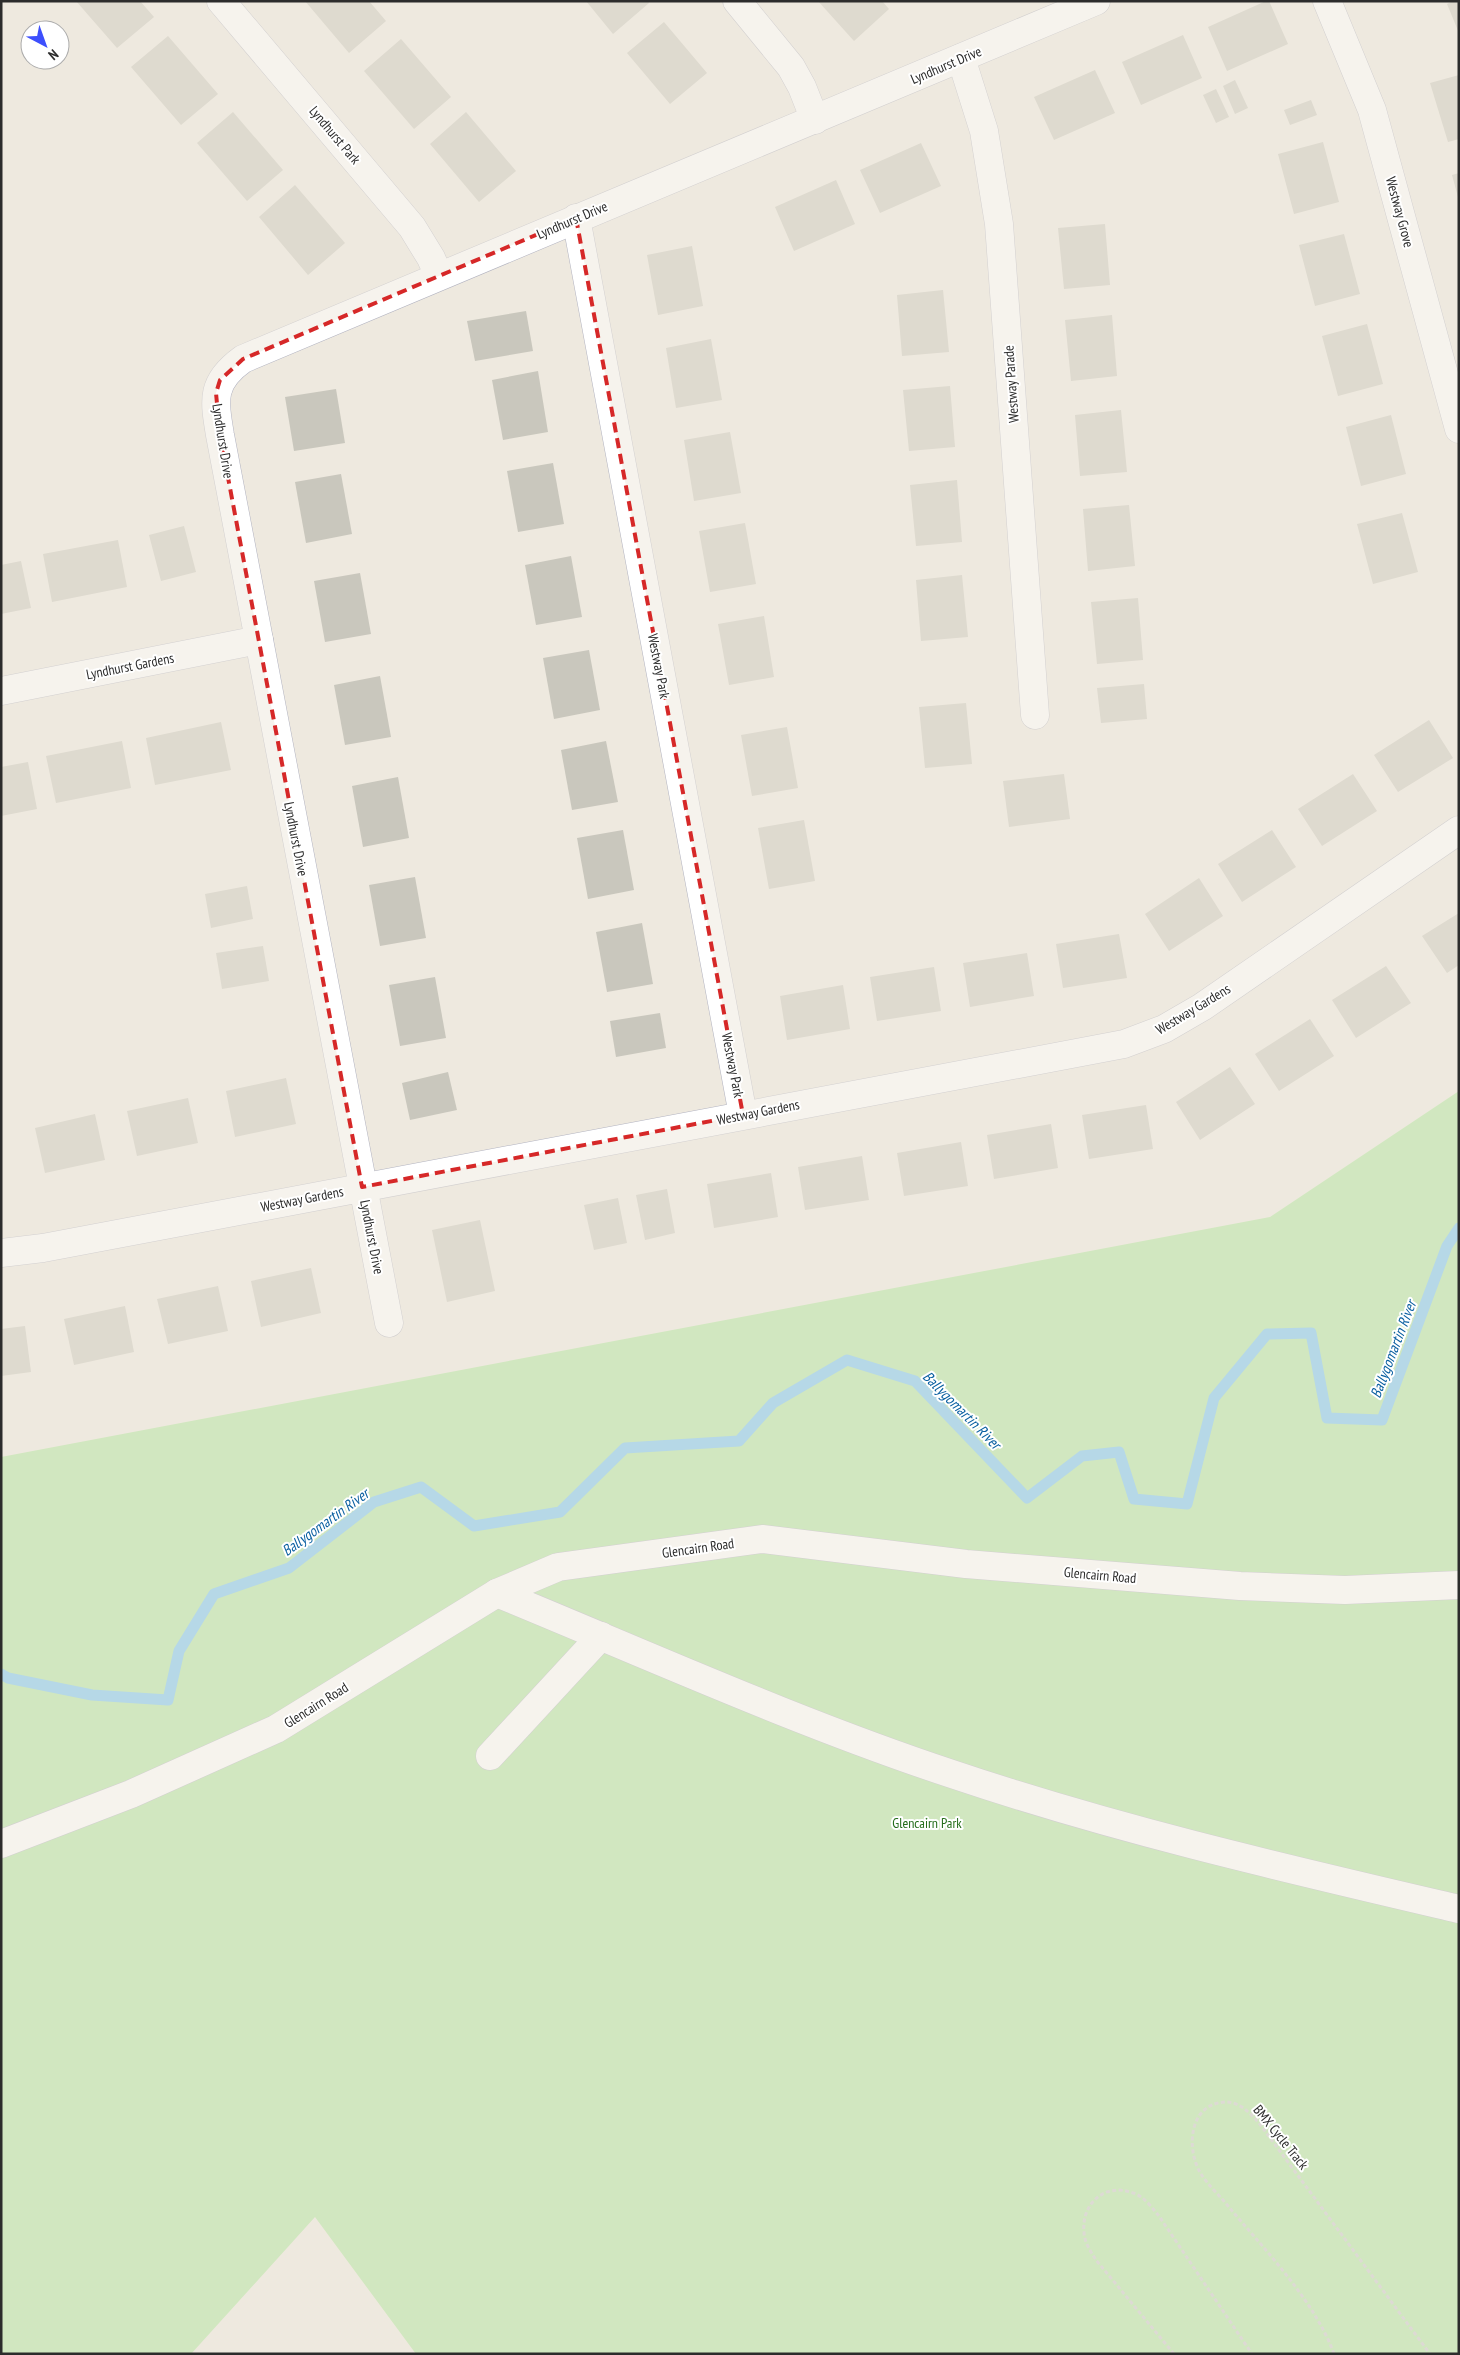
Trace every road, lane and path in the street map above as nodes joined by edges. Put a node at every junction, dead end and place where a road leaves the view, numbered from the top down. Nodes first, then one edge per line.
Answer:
1 (221, 1) edge
2 (737, 1) edge
3 (1096, 1) edge
4 (1327, 1) edge
5 (961, 58) junction
6 (815, 120) junction
7 (576, 218) junction
8 (439, 276) junction
9 (1459, 429) edge
10 (259, 640) junction
11 (1, 691) edge
12 (1035, 714) dead end
13 (1459, 830) edge
14 (743, 1115) junction
15 (362, 1187) junction
16 (1, 1253) edge
17 (389, 1323) dead end
18 (1459, 1585) edge
19 (498, 1593) junction
20 (601, 1636) junction
21 (490, 1756) dead end
22 (1, 1844) edge
23 (1459, 1909) edge
24 (1174, 2354) edge
25 (1252, 2354) edge
26 (1334, 2354) edge
27 (1430, 2354) edge

1 - 8 street, Lyndhurst Park
2 - 6 street
3 - 5 street, Lyndhurst Drive
4 - 9 street, Westway Grove
5 - 6 street, Lyndhurst Drive
5 - 12 street, Westway Parade
6 - 7 street, Lyndhurst Drive
7 - 8 street, Lyndhurst Drive
7 - 14 street, Westway Park
8 - 10 street, Lyndhurst Drive
10 - 11 street, Lyndhurst Gardens
10 - 15 street, Lyndhurst Drive
13 - 14 street, Westway Gardens
14 - 15 street, Westway Gardens
15 - 16 street, Westway Gardens
15 - 17 street, Lyndhurst Drive
18 - 19 street, Glencairn Road
19 - 20 street
19 - 22 street, Glencairn Road
20 - 21 street
20 - 23 street
24 - 25 path
26 - 27 path, BMX Cycle Track

